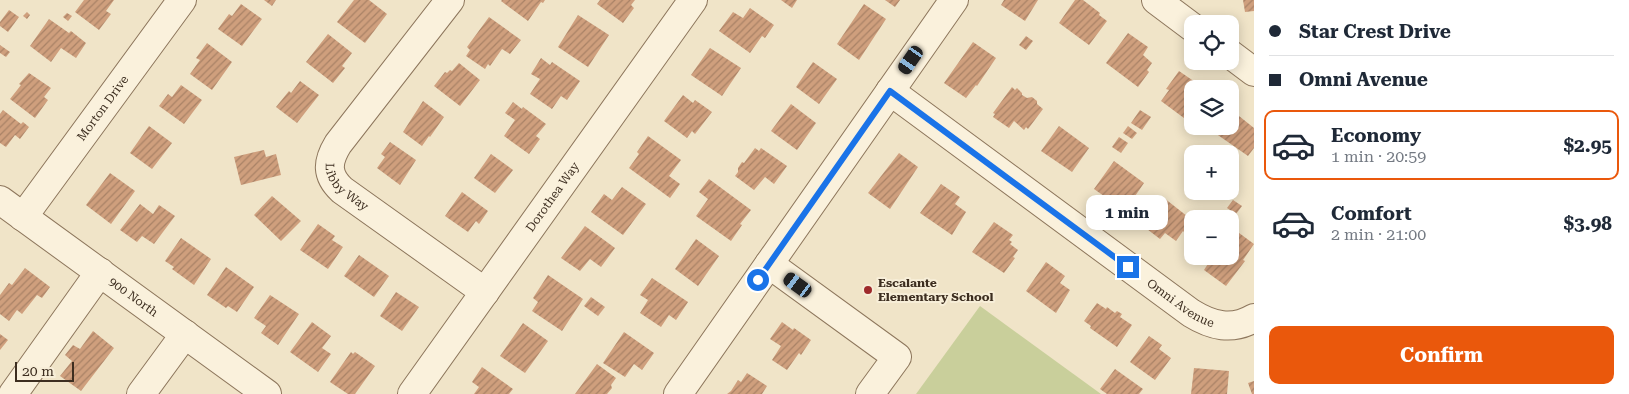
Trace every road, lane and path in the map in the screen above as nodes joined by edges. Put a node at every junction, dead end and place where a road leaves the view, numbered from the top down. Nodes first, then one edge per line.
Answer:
1 (182, 0) edge
2 (450, 0) edge
3 (693, 0) edge
4 (954, 0) edge
5 (1156, 0) edge
6 (1184, 21) edge
7 (1239, 61) edge
8 (1254, 72) edge
9 (890, 91) junction
10 (0, 200) edge
11 (23, 217) junction
12 (769, 264) junction
13 (100, 272) junction
14 (485, 292) junction
15 (1245, 322) edge
16 (185, 334) junction
17 (13, 394) edge
18 (141, 394) edge
19 (267, 394) edge
20 (412, 394) edge
21 (678, 394) edge
22 (870, 394) edge

1 - 11 street, Morton Drive
2 - 14 street, Libby Way
3 - 14 street, Dorothea Way
4 - 9 street
5 - 6 street
7 - 8 street
9 - 12 street
9 - 15 street, Omni Avenue
10 - 11 street, 900 North
11 - 13 street, 900 North
12 - 21 street
12 - 22 street
13 - 16 street, 900 North
13 - 17 street
14 - 20 street, Dorothea Way
16 - 18 street
16 - 19 street, 900 North

